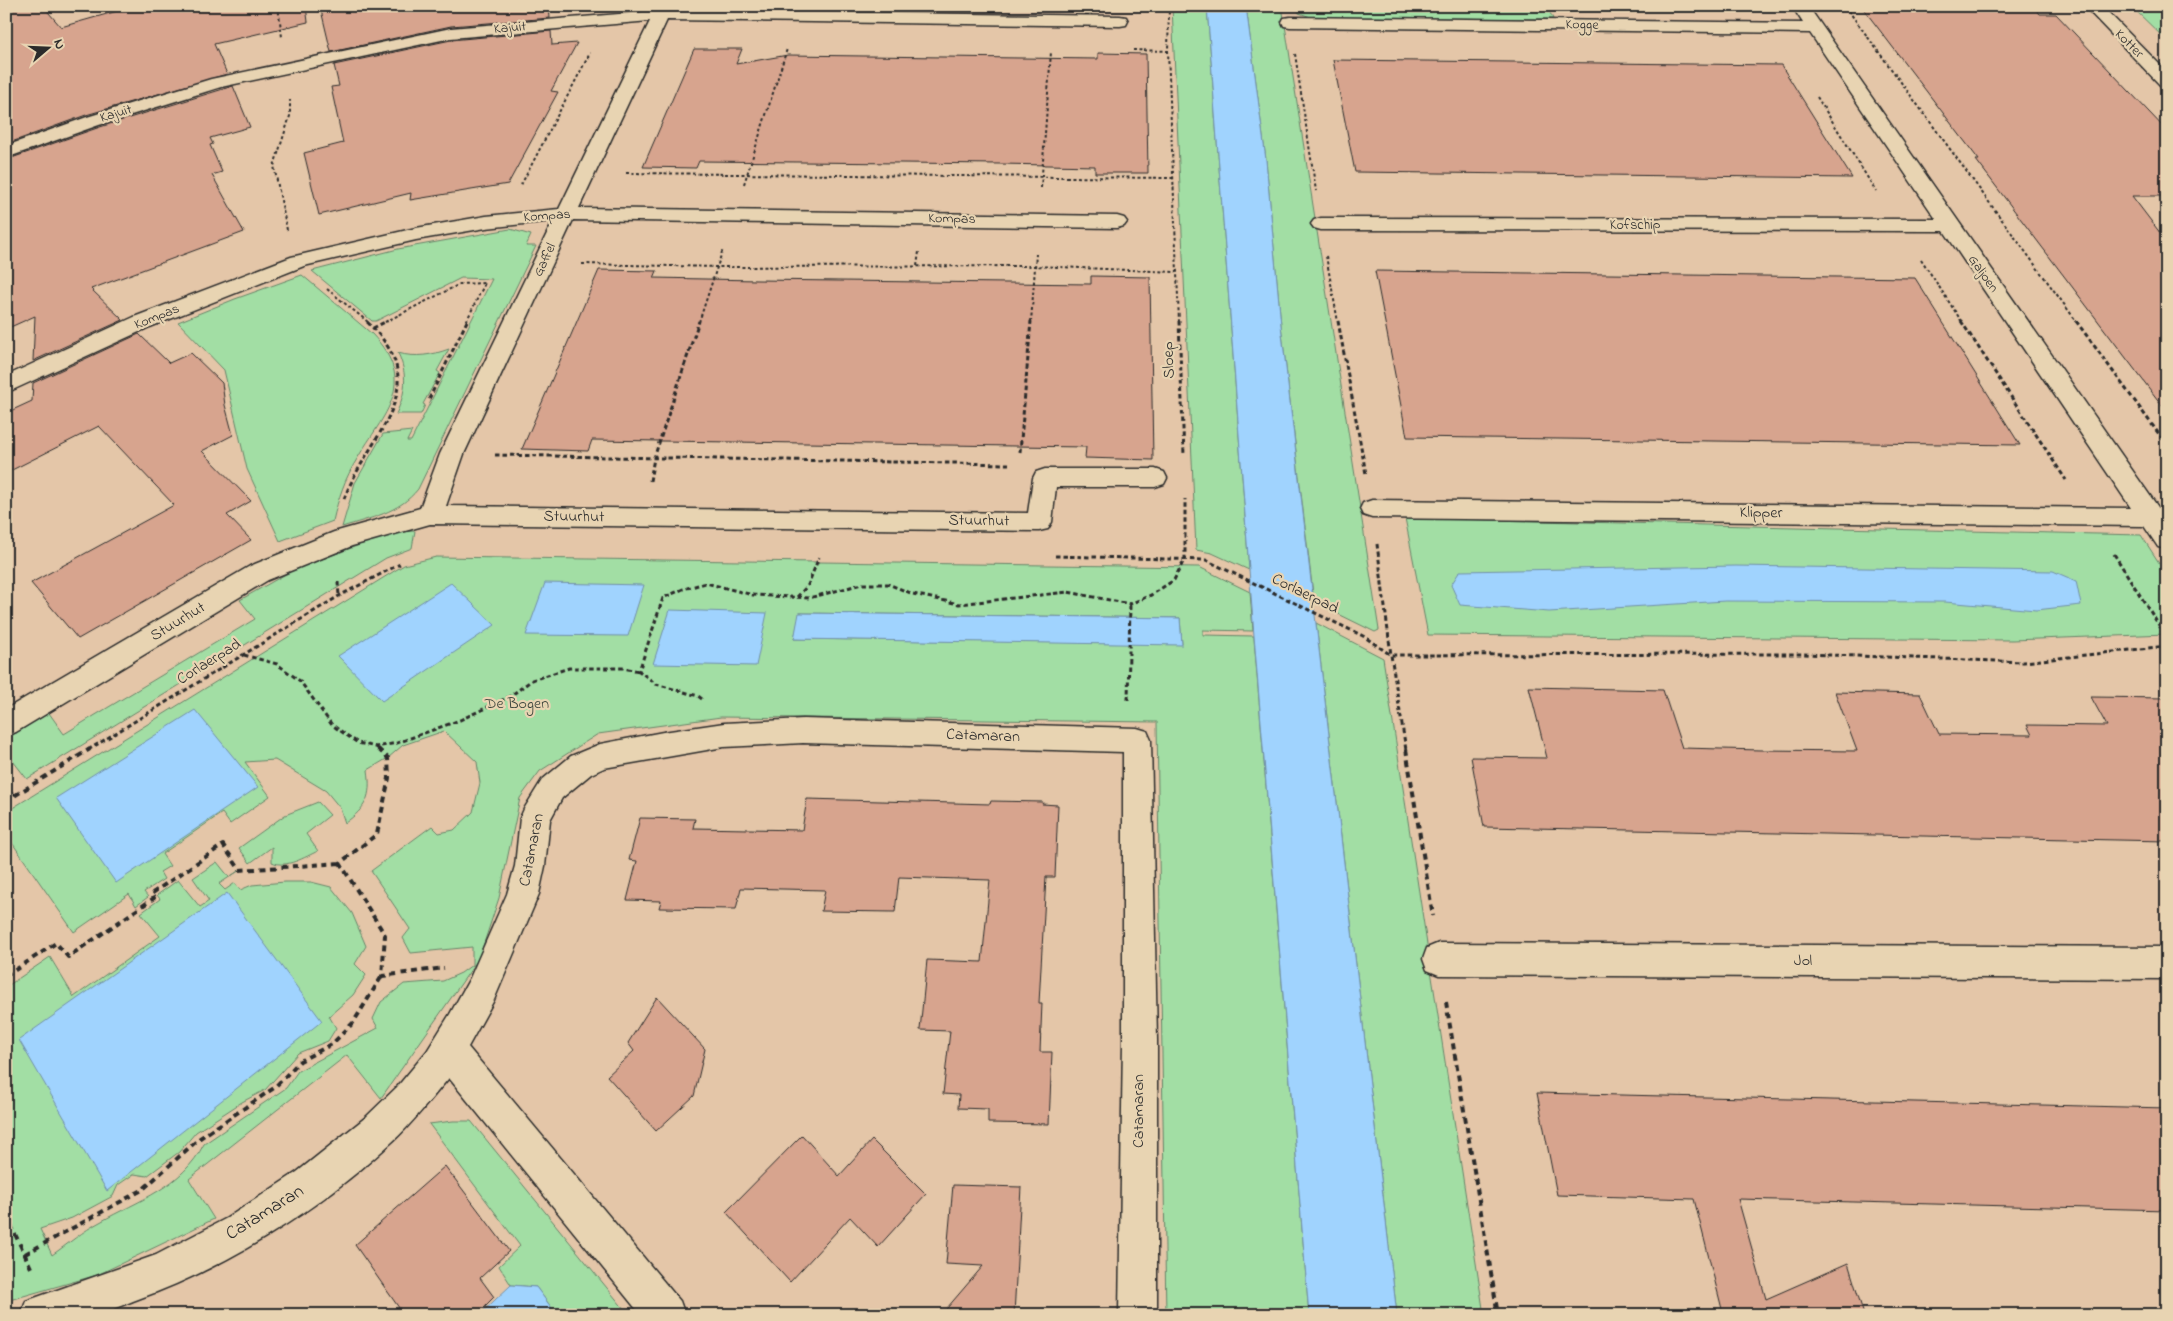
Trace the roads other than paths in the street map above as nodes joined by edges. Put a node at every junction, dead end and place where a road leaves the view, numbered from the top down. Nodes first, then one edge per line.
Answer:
1 (1800, 6) edge
2 (2092, 6) edge
3 (663, 10) edge
4 (1120, 21) dead end
5 (1290, 22) road end
6 (1815, 28) junction
7 (2167, 82) edge
8 (6, 152) edge
9 (567, 214) junction
10 (1117, 222) dead end
11 (1321, 224) road end
12 (1949, 225) junction
13 (6, 386) edge
14 (1155, 478) dead end
15 (1372, 509) road end
16 (430, 515) junction
17 (2151, 517) junction
18 (2167, 540) edge
19 (6, 724) edge
20 (1440, 959) road end
21 (2167, 963) edge
22 (448, 1050) junction
23 (46, 1313) edge
24 (666, 1315) edge
25 (1138, 1315) edge

1 - 6 street, Galjoen
2 - 7 street, Kotter
3 - 4 street, Kajuit
3 - 8 street, Kajuit
3 - 9 street, Gaffel
5 - 6 street, Kogge
6 - 12 street, Galjoen
9 - 10 street, Kompas
9 - 13 street, Kompas
9 - 16 street, Gaffel
11 - 12 street, Kofschip
12 - 17 street, Galjoen
14 - 16 street, Stuurhut
15 - 17 street, Klipper
16 - 19 street, Stuurhut
17 - 18 street, Galjoen
20 - 21 street, Jol
22 - 23 street, Catamaran
22 - 24 street
22 - 25 street, Catamaran

